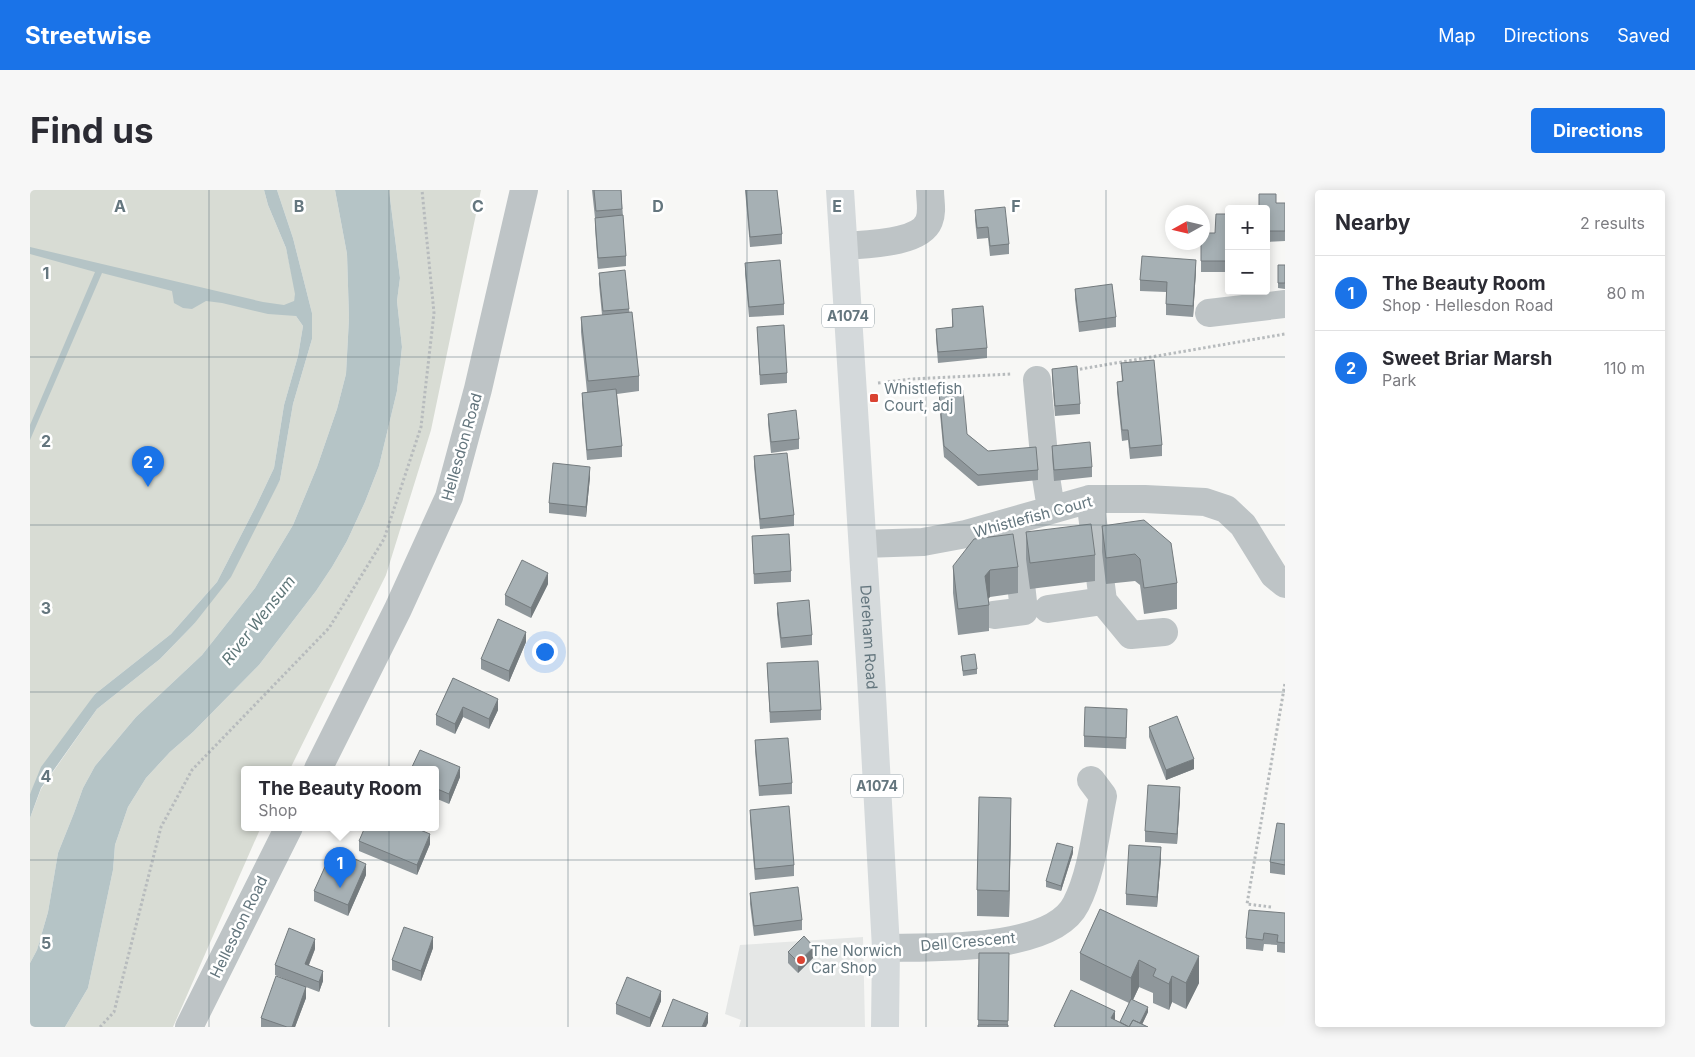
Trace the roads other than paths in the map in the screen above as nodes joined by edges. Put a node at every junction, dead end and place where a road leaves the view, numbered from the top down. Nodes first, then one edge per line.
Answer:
1 (524, 190) edge
2 (840, 190) edge
3 (930, 190) edge
4 (844, 246) junction
5 (1285, 304) edge
6 (1209, 313) dead end
7 (1036, 380) dead end
8 (1090, 499) junction
9 (1051, 509) junction
10 (1014, 521) junction
11 (863, 544) junction
12 (1285, 584) edge
13 (1103, 601) junction
14 (1048, 609) dead end
15 (994, 615) dead end
16 (1164, 632) dead end
17 (320, 766) edge
18 (1105, 787) dead end
19 (287, 831) edge
20 (886, 948) junction
21 (189, 1027) edge
22 (885, 1027) edge

1 - 17 street, Hellesdon Road
2 - 4 highway, Dereham Road / A1074
3 - 4 street
4 - 11 highway, Dereham Road / A1074
5 - 6 street
7 - 9 street
8 - 9 street, Whistlefish Court
8 - 12 street, Whistlefish Court
8 - 13 street
9 - 10 street, Whistlefish Court
10 - 11 street, Whistlefish Court
10 - 15 street
11 - 20 highway, Dereham Road / A1074
13 - 14 street
13 - 16 street
18 - 20 street, Dell Crescent
19 - 21 street, Hellesdon Road
20 - 22 highway, Dereham Road / A1074

